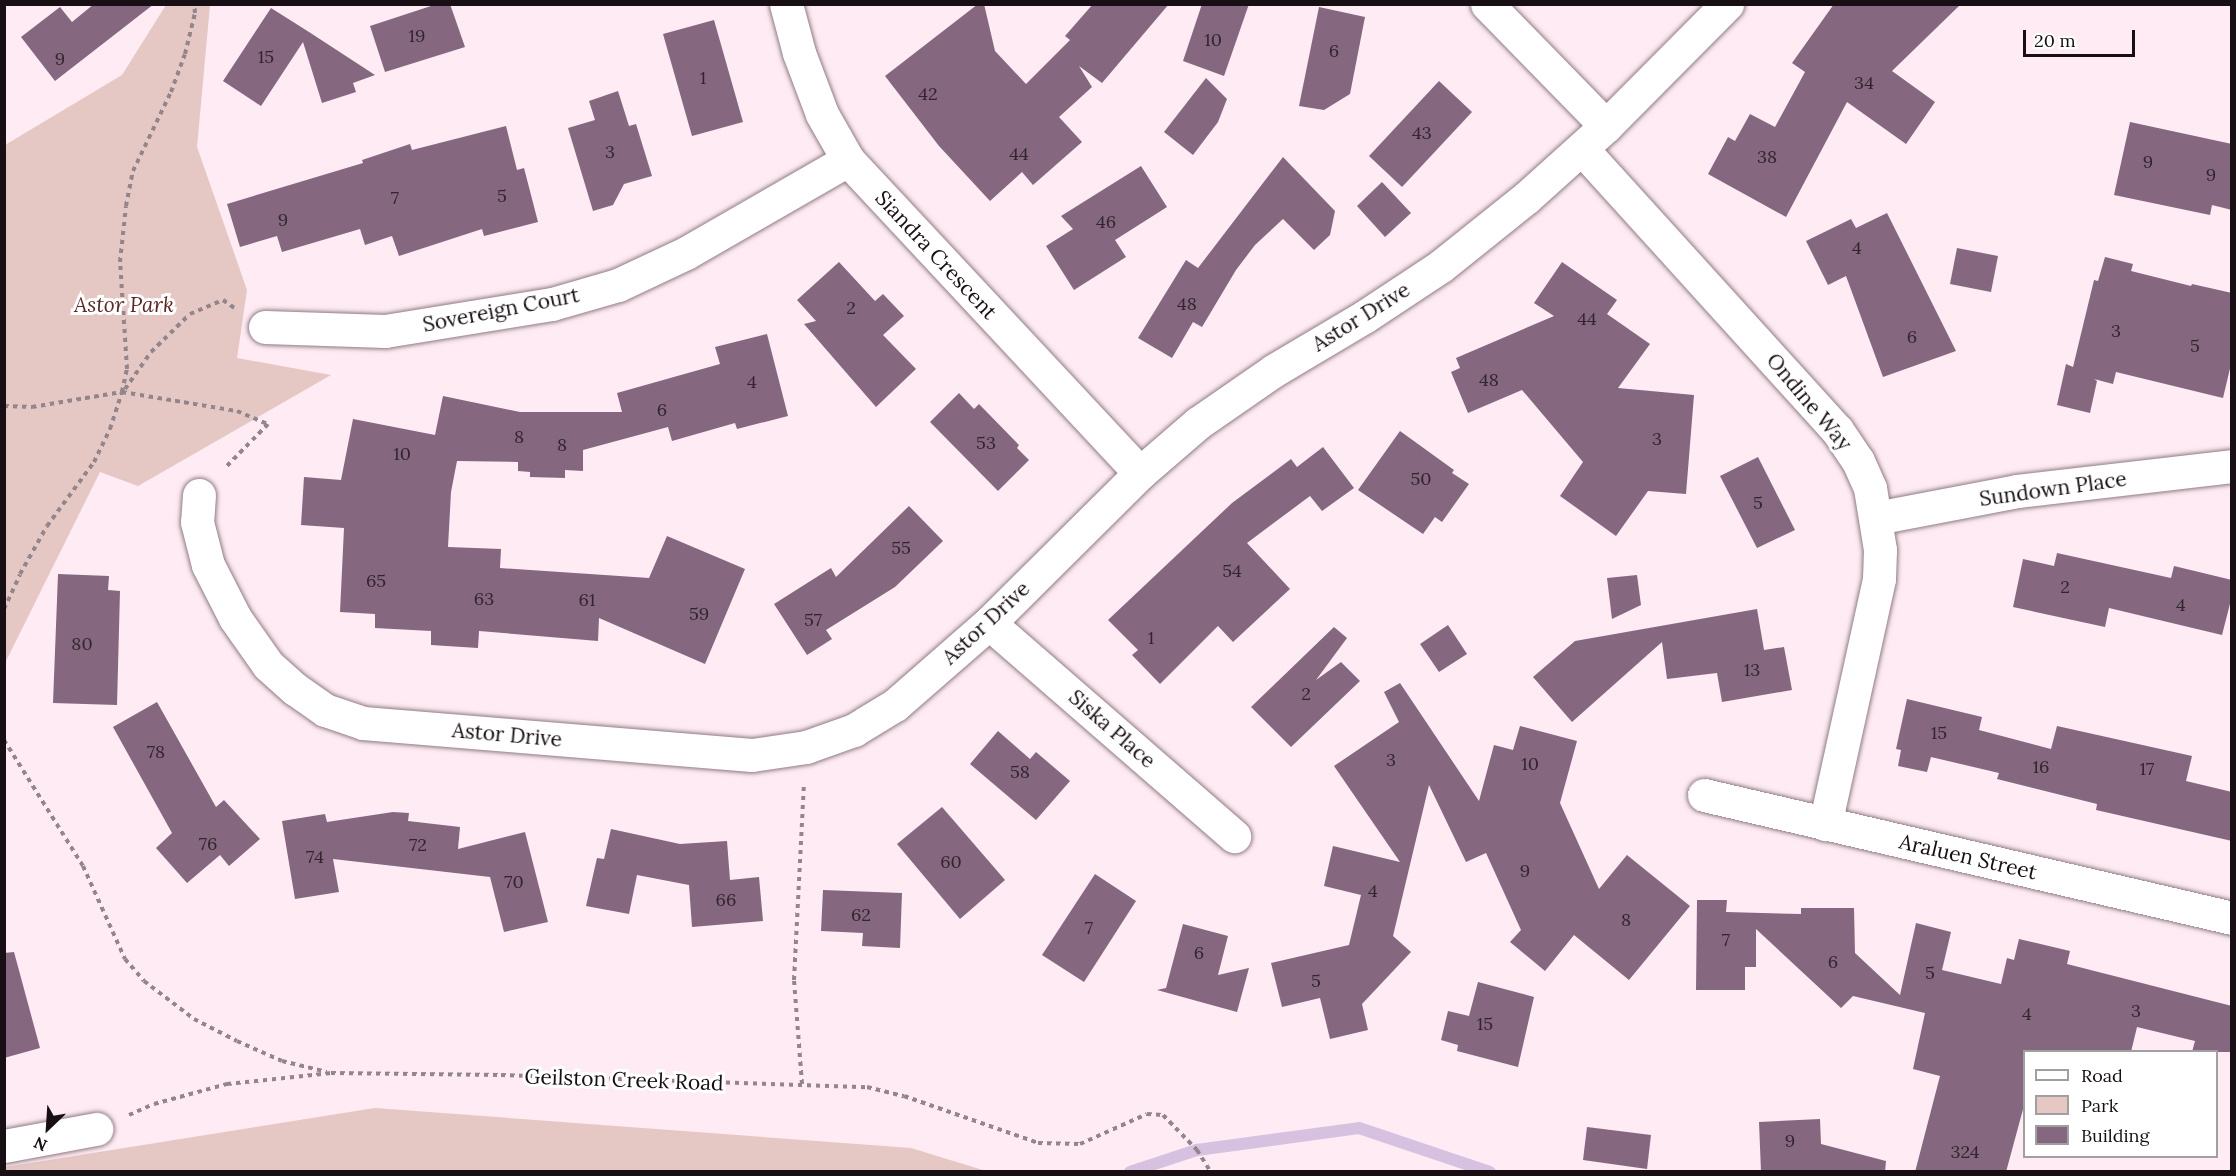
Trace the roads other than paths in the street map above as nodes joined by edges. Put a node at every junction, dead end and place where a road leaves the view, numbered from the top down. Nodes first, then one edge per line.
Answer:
1 (786, 4) edge
2 (1487, 4) edge
3 (1727, 4) edge
4 (1606, 126) junction
5 (1582, 149) junction
6 (848, 160) junction
7 (265, 327) road end
8 (2232, 466) edge
9 (1140, 473) junction
10 (199, 495) road end
11 (1876, 518) junction
12 (989, 623) junction
13 (1704, 795) dead end
14 (1825, 824) junction
15 (1234, 836) dead end
16 (2232, 918) edge
17 (96, 1129) road end
18 (4, 1146) edge

1 - 6 street, Siandra Crescent
2 - 4 street
3 - 4 street, Astor Drive
4 - 5 street, Astor Drive
5 - 9 street, Astor Drive
5 - 11 street, Ondine Way
6 - 7 street, Sovereign Court
6 - 9 street, Siandra Crescent
8 - 11 street, Sundown Place
9 - 12 street, Astor Drive
10 - 12 street, Astor Drive
11 - 14 street, Ondine Way
12 - 15 street, Siska Place
13 - 14 street, Araluen Street
14 - 16 street, Araluen Street
17 - 18 street

